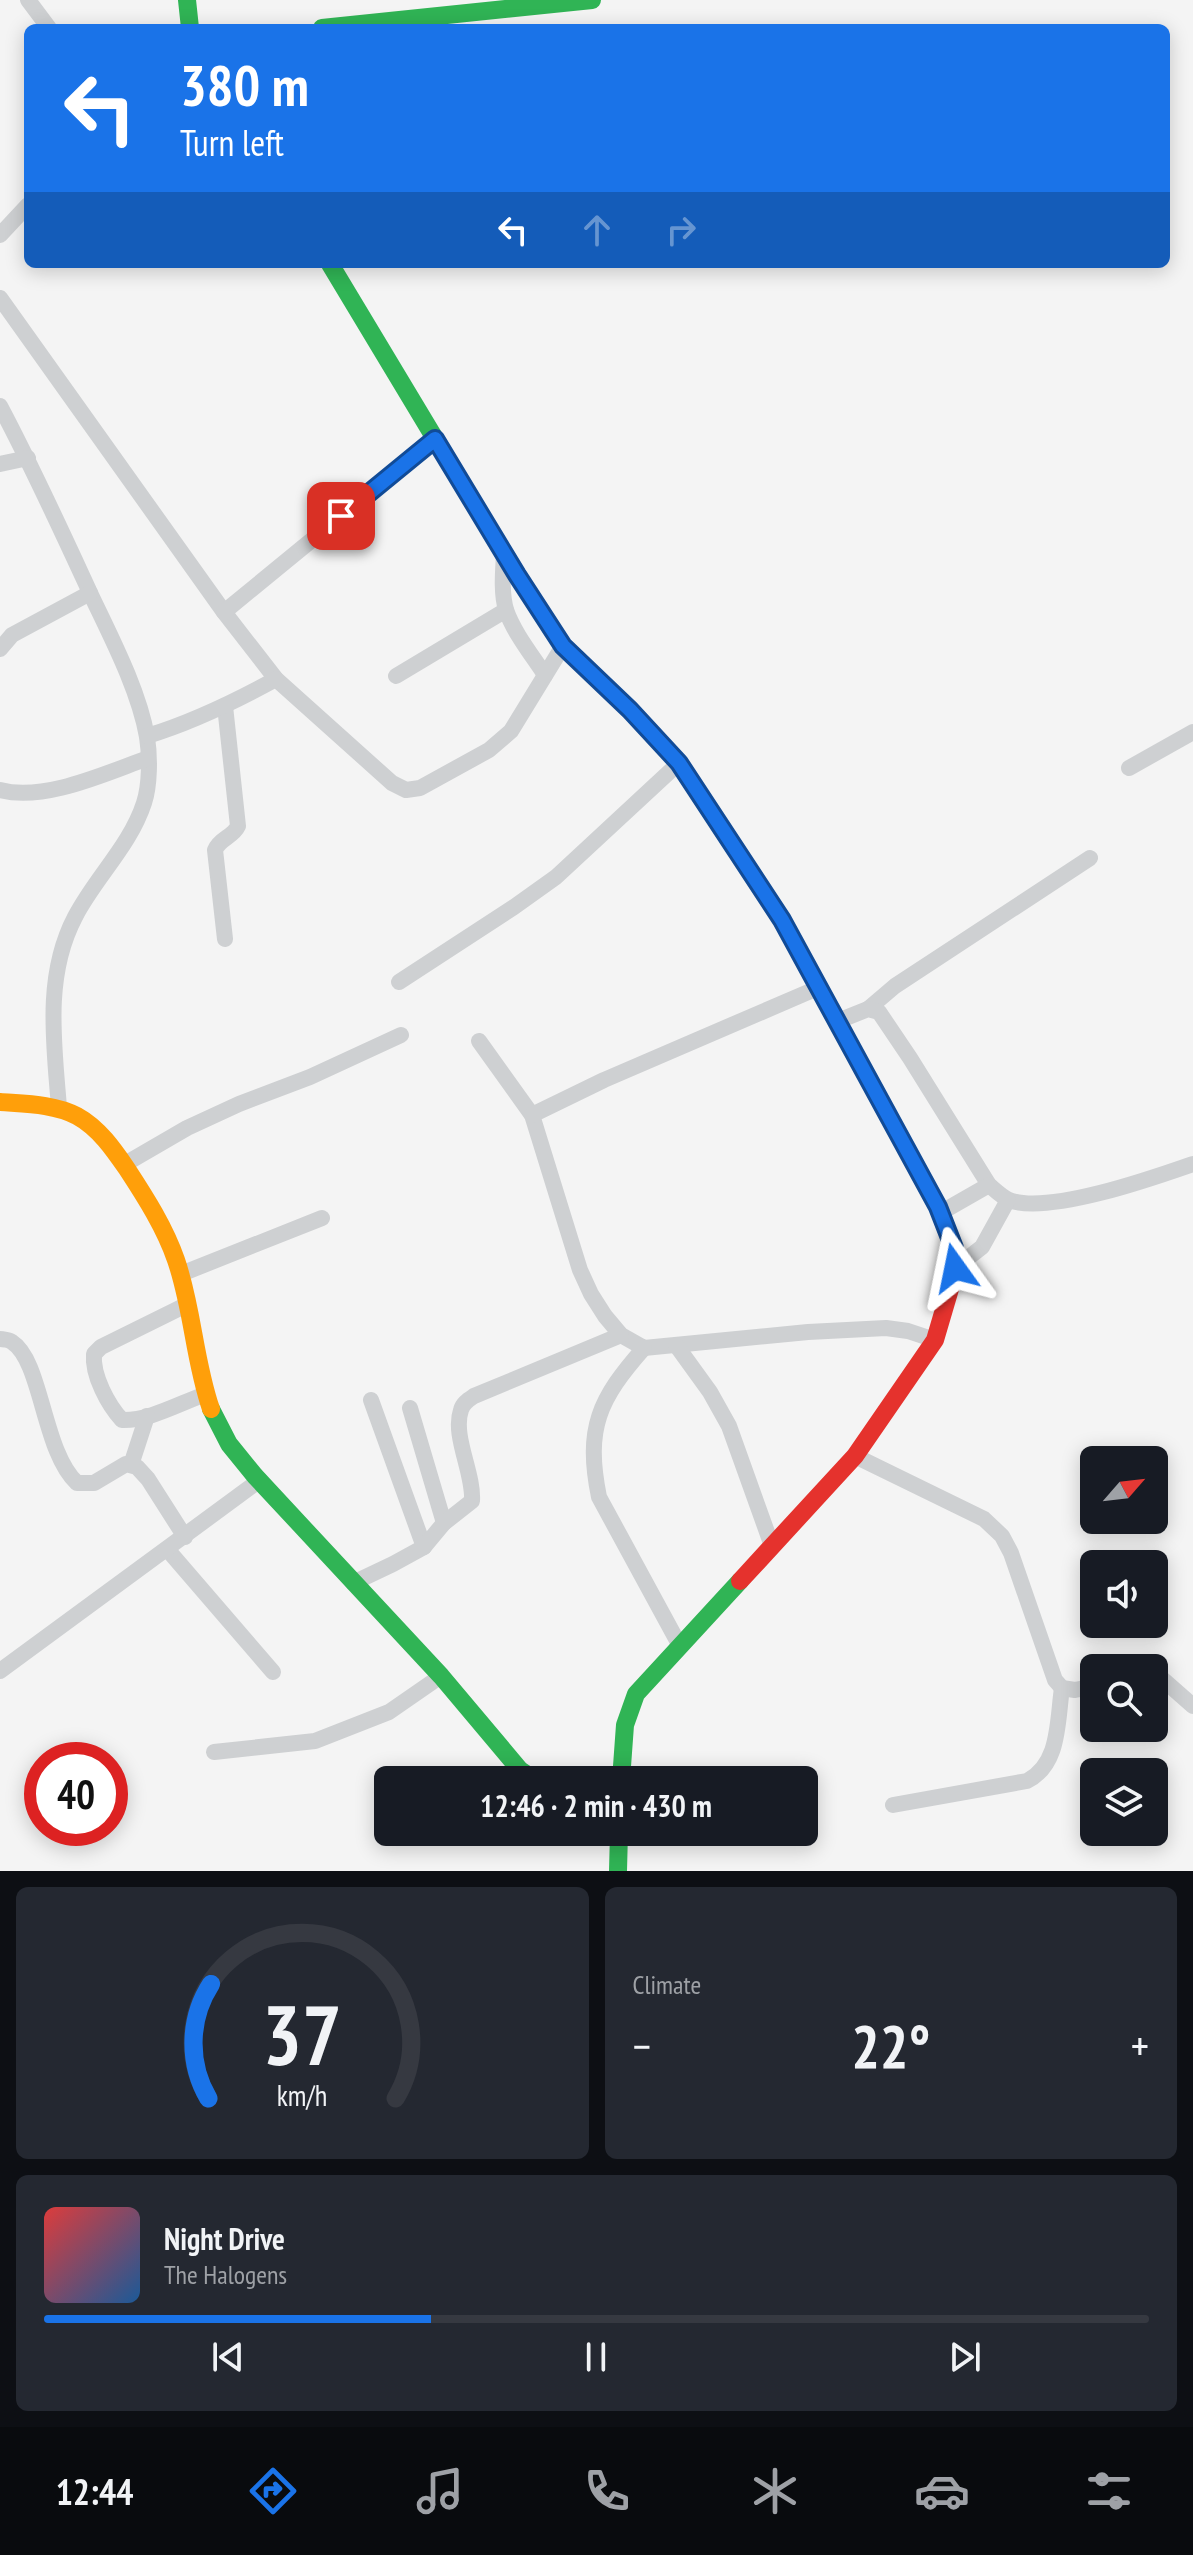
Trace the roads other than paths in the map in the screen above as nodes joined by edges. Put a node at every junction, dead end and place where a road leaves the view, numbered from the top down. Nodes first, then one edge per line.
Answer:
1 (28, 0) edge
2 (187, 0) edge
3 (592, 0) edge
4 (46, 24) edge
5 (190, 24) edge
6 (361, 24) edge
7 (24, 209) edge
8 (0, 235) edge
9 (332, 268) edge
10 (0, 298) edge
11 (0, 406) edge
12 (435, 439) junction
13 (28, 458) junction
14 (0, 464) edge
15 (504, 554) junction
16 (90, 593) junction
17 (506, 610) junction
18 (224, 612) junction
19 (563, 646) junction
20 (0, 649) edge
21 (545, 675) junction
22 (396, 676) dead end
23 (276, 679) junction
24 (225, 706) junction
25 (1193, 732) edge
26 (147, 736) junction
27 (148, 758) junction
28 (679, 763) junction
29 (1129, 768) dead end
30 (0, 790) edge
31 (1090, 858) dead end
32 (225, 939) dead end
33 (399, 982) dead end
34 (820, 987) junction
35 (868, 1009) junction
36 (838, 1021) junction
37 (401, 1035) dead end
38 (479, 1041) dead end
39 (0, 1102) edge
40 (59, 1107) junction
41 (532, 1115) junction
42 (125, 1164) junction
43 (1193, 1164) edge
44 (989, 1185) junction
45 (1008, 1200) junction
46 (940, 1213) junction
47 (322, 1218) dead end
48 (955, 1268) junction
49 (181, 1274) junction
50 (186, 1305) junction
51 (621, 1335) junction
52 (0, 1339) edge
53 (935, 1340) junction
54 (676, 1345) junction
55 (644, 1348) junction
56 (206, 1394) junction
57 (371, 1400) dead end
58 (410, 1408) dead end
59 (147, 1416) junction
60 (855, 1456) junction
61 (131, 1465) junction
62 (260, 1480) junction
63 (444, 1523) junction
64 (185, 1537) junction
65 (772, 1546) junction
66 (424, 1547) junction
67 (167, 1549) junction
68 (353, 1583) junction
69 (680, 1646) junction
70 (0, 1671) edge
71 (273, 1672) dead end
72 (441, 1676) junction
73 (1168, 1685) edge
74 (1062, 1688) junction
75 (1080, 1689) edge
76 (1193, 1706) edge
77 (214, 1752) dead end
78 (517, 1766) edge
79 (622, 1766) edge
80 (893, 1805) dead end
81 (619, 1846) edge
82 (618, 1871) edge

1 - 4 street
2 - 5 street
3 - 6 street
7 - 8 street
9 - 12 street
10 - 18 street
11 - 13 street
12 - 15 street
12 - 18 street
13 - 14 street
13 - 16 street
15 - 17 street
15 - 19 street
16 - 20 street
16 - 26 street
17 - 21 street
17 - 22 street
18 - 23 street
19 - 21 street
19 - 28 street
21 - 23 street
23 - 24 street
24 - 26 street
24 - 32 street
25 - 29 street
26 - 27 street
27 - 30 street
27 - 40 street
28 - 33 street
28 - 34 street
31 - 35 street
34 - 36 street
34 - 41 street
35 - 36 street
35 - 44 street
36 - 46 street
37 - 42 street
38 - 41 street
39 - 40 street
40 - 42 street
41 - 51 street
42 - 49 street
43 - 45 street
44 - 45 street
44 - 46 street
45 - 48 street
46 - 48 street
47 - 49 street
48 - 53 street
49 - 50 street
50 - 56 street
50 - 59 street
51 - 55 street
51 - 63 street
52 - 61 street
53 - 54 street
53 - 60 street
54 - 55 street
54 - 65 street
55 - 69 street
56 - 59 street
56 - 62 street
57 - 66 street
58 - 63 street
59 - 61 street
60 - 65 street
60 - 74 street
61 - 64 street
62 - 64 street
62 - 68 street
63 - 66 street
64 - 67 street
65 - 69 street
66 - 68 street
67 - 70 street
67 - 71 street
68 - 72 street
69 - 79 street
72 - 77 street
72 - 78 street
73 - 76 street
74 - 75 street
74 - 80 street
81 - 82 street

